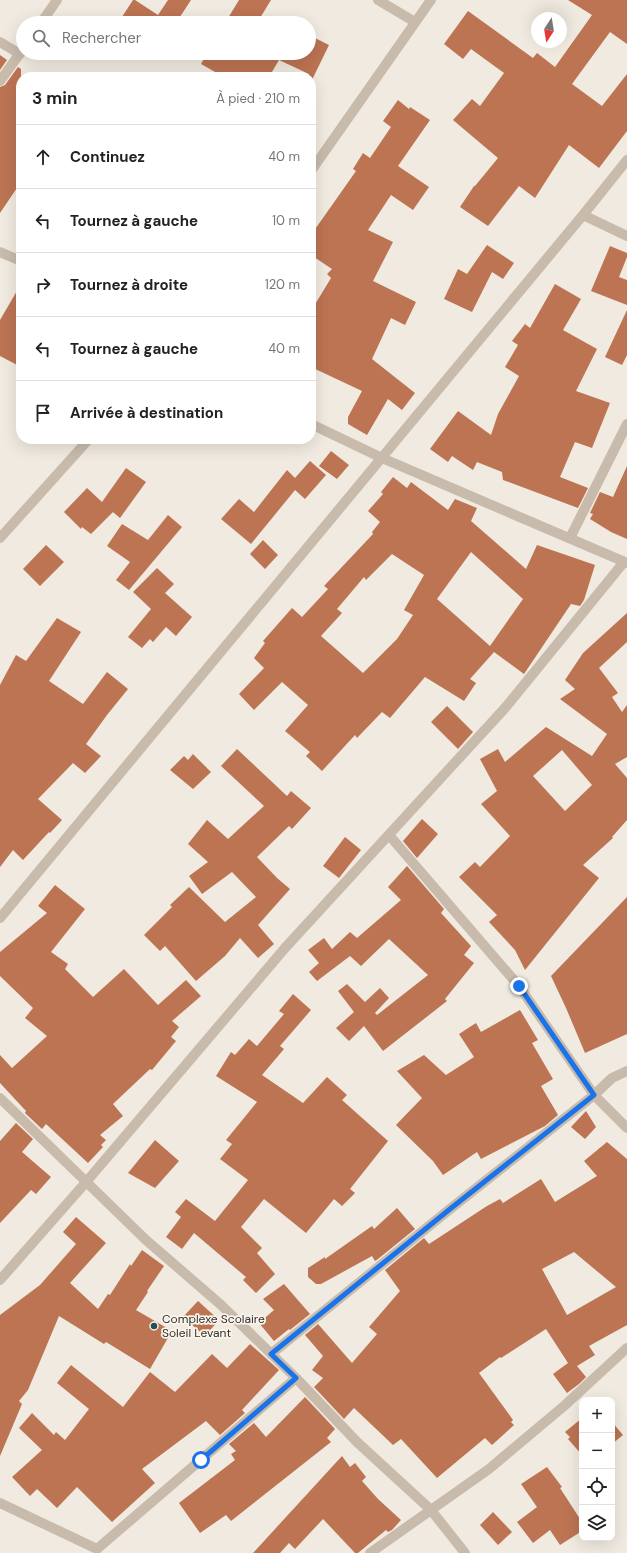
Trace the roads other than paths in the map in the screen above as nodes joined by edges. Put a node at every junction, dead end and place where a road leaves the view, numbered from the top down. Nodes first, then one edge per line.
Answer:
1 (57, 0) edge
2 (378, 0) edge
3 (431, 0) edge
4 (46, 16) edge
5 (415, 22) junction
6 (0, 42) edge
7 (16, 50) edge
8 (16, 59) edge
9 (0, 81) edge
10 (627, 160) edge
11 (316, 164) edge
12 (583, 215) junction
13 (627, 236) edge
14 (0, 252) edge
15 (16, 259) edge
16 (627, 424) edge
17 (316, 426) edge
18 (85, 444) edge
19 (382, 458) junction
20 (0, 538) edge
21 (570, 538) junction
22 (626, 563) edge
23 (389, 835) junction
24 (0, 918) edge
25 (627, 1070) edge
26 (594, 1095) junction
27 (0, 1098) edge
28 (627, 1128) edge
29 (87, 1181) junction
30 (0, 1280) edge
31 (627, 1348) edge
32 (271, 1354) junction
33 (296, 1378) junction
34 (0, 1503) edge
35 (431, 1510) junction
36 (95, 1551) edge
37 (370, 1553) edge
38 (465, 1553) edge

1 - 4 street
2 - 5 street
3 - 5 street
5 - 11 street
6 - 7 street
8 - 9 street
10 - 12 street
12 - 13 street
12 - 19 street
14 - 15 street
16 - 21 street
17 - 19 street
18 - 20 street
19 - 21 street
19 - 24 street
21 - 22 street
22 - 23 street
23 - 26 street
23 - 29 street
25 - 26 street
26 - 28 street
26 - 32 street
27 - 29 street
29 - 30 street
29 - 32 street
31 - 35 street
32 - 33 street
33 - 35 street
33 - 36 street
34 - 36 street
35 - 37 street
35 - 38 street

